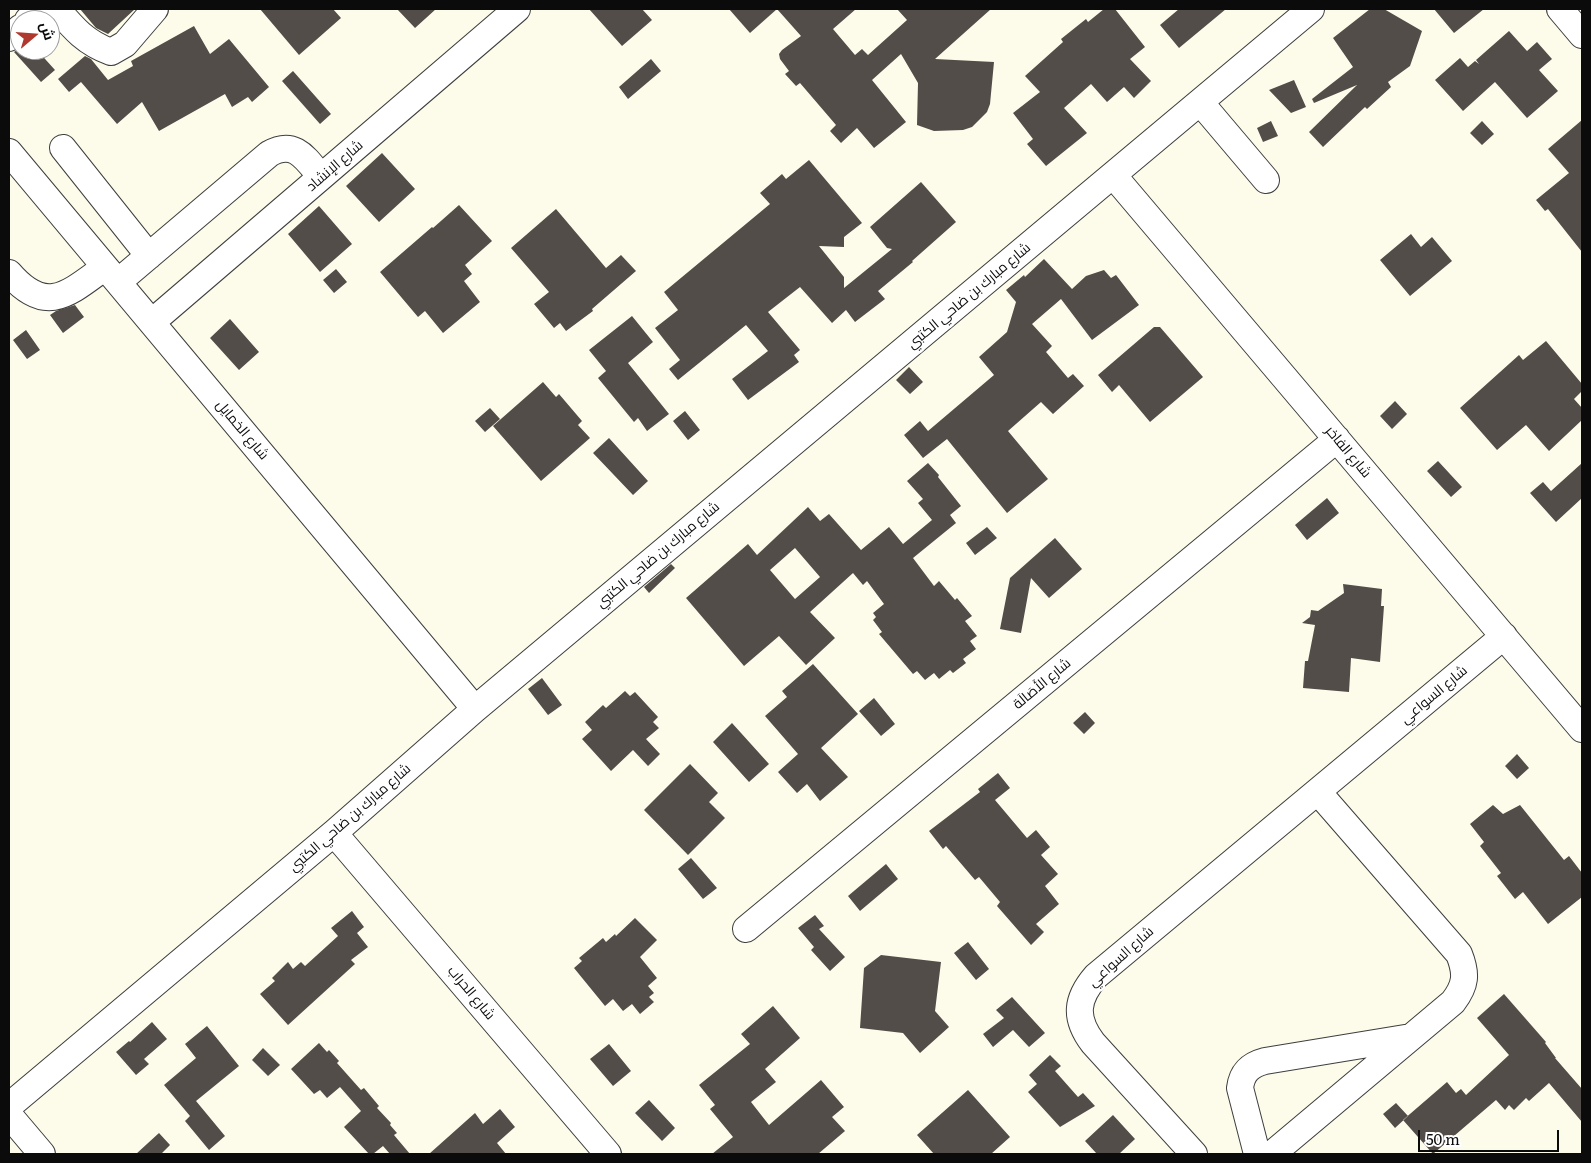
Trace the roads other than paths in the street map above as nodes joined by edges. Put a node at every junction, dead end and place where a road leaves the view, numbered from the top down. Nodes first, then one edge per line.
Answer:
1 (57, 9) edge
2 (154, 9) edge
3 (517, 9) edge
4 (1311, 9) edge
5 (1560, 9) edge
6 (1582, 35) edge
7 (1200, 102) junction
8 (63, 148) dead end
9 (9, 152) edge
10 (1113, 175) junction
11 (321, 178) junction
12 (1266, 180) dead end
13 (149, 256) junction
14 (9, 273) edge
15 (112, 274) junction
16 (152, 322) junction
17 (1337, 439) junction
18 (1504, 636) junction
19 (475, 709) junction
20 (1582, 729) edge
21 (1318, 792) junction
22 (334, 833) junction
23 (746, 929) dead end
24 (1413, 1037) junction
25 (9, 1106) edge
26 (9, 1115) edge
27 (42, 1154) edge
28 (608, 1154) edge
29 (1194, 1154) edge
30 (1257, 1154) edge
31 (1272, 1154) edge

1 - 2 street
3 - 11 street, شارع الإنشاد
4 - 7 street, شارع مبارك بن ضاحي الكتبي
5 - 6 street
7 - 10 street, شارع مبارك بن ضاحي الكتبي
7 - 12 street
8 - 13 street
9 - 15 street, شارع الخمايل
10 - 17 street, شارع الفاخر
10 - 19 street, شارع مبارك بن ضاحي الكتبي
11 - 13 street
11 - 16 street, شارع الإنشاد
13 - 15 street
14 - 15 street
15 - 16 street, شارع الخمايل
16 - 19 street, شارع الخمايل
17 - 18 street, شارع الفاخر
17 - 23 street, شارع الأَصَالَة
18 - 20 street, شارع الفاخر
18 - 21 street, شارع السواعي
19 - 22 street, شارع مبارك بن ضاحي الكتبي
21 - 24 street
21 - 29 street, شارع السواعي
22 - 25 street, شارع مبارك بن ضاحي الكتبي
22 - 28 street, شارع الحراب
24 - 30 street
24 - 31 street
26 - 27 street

